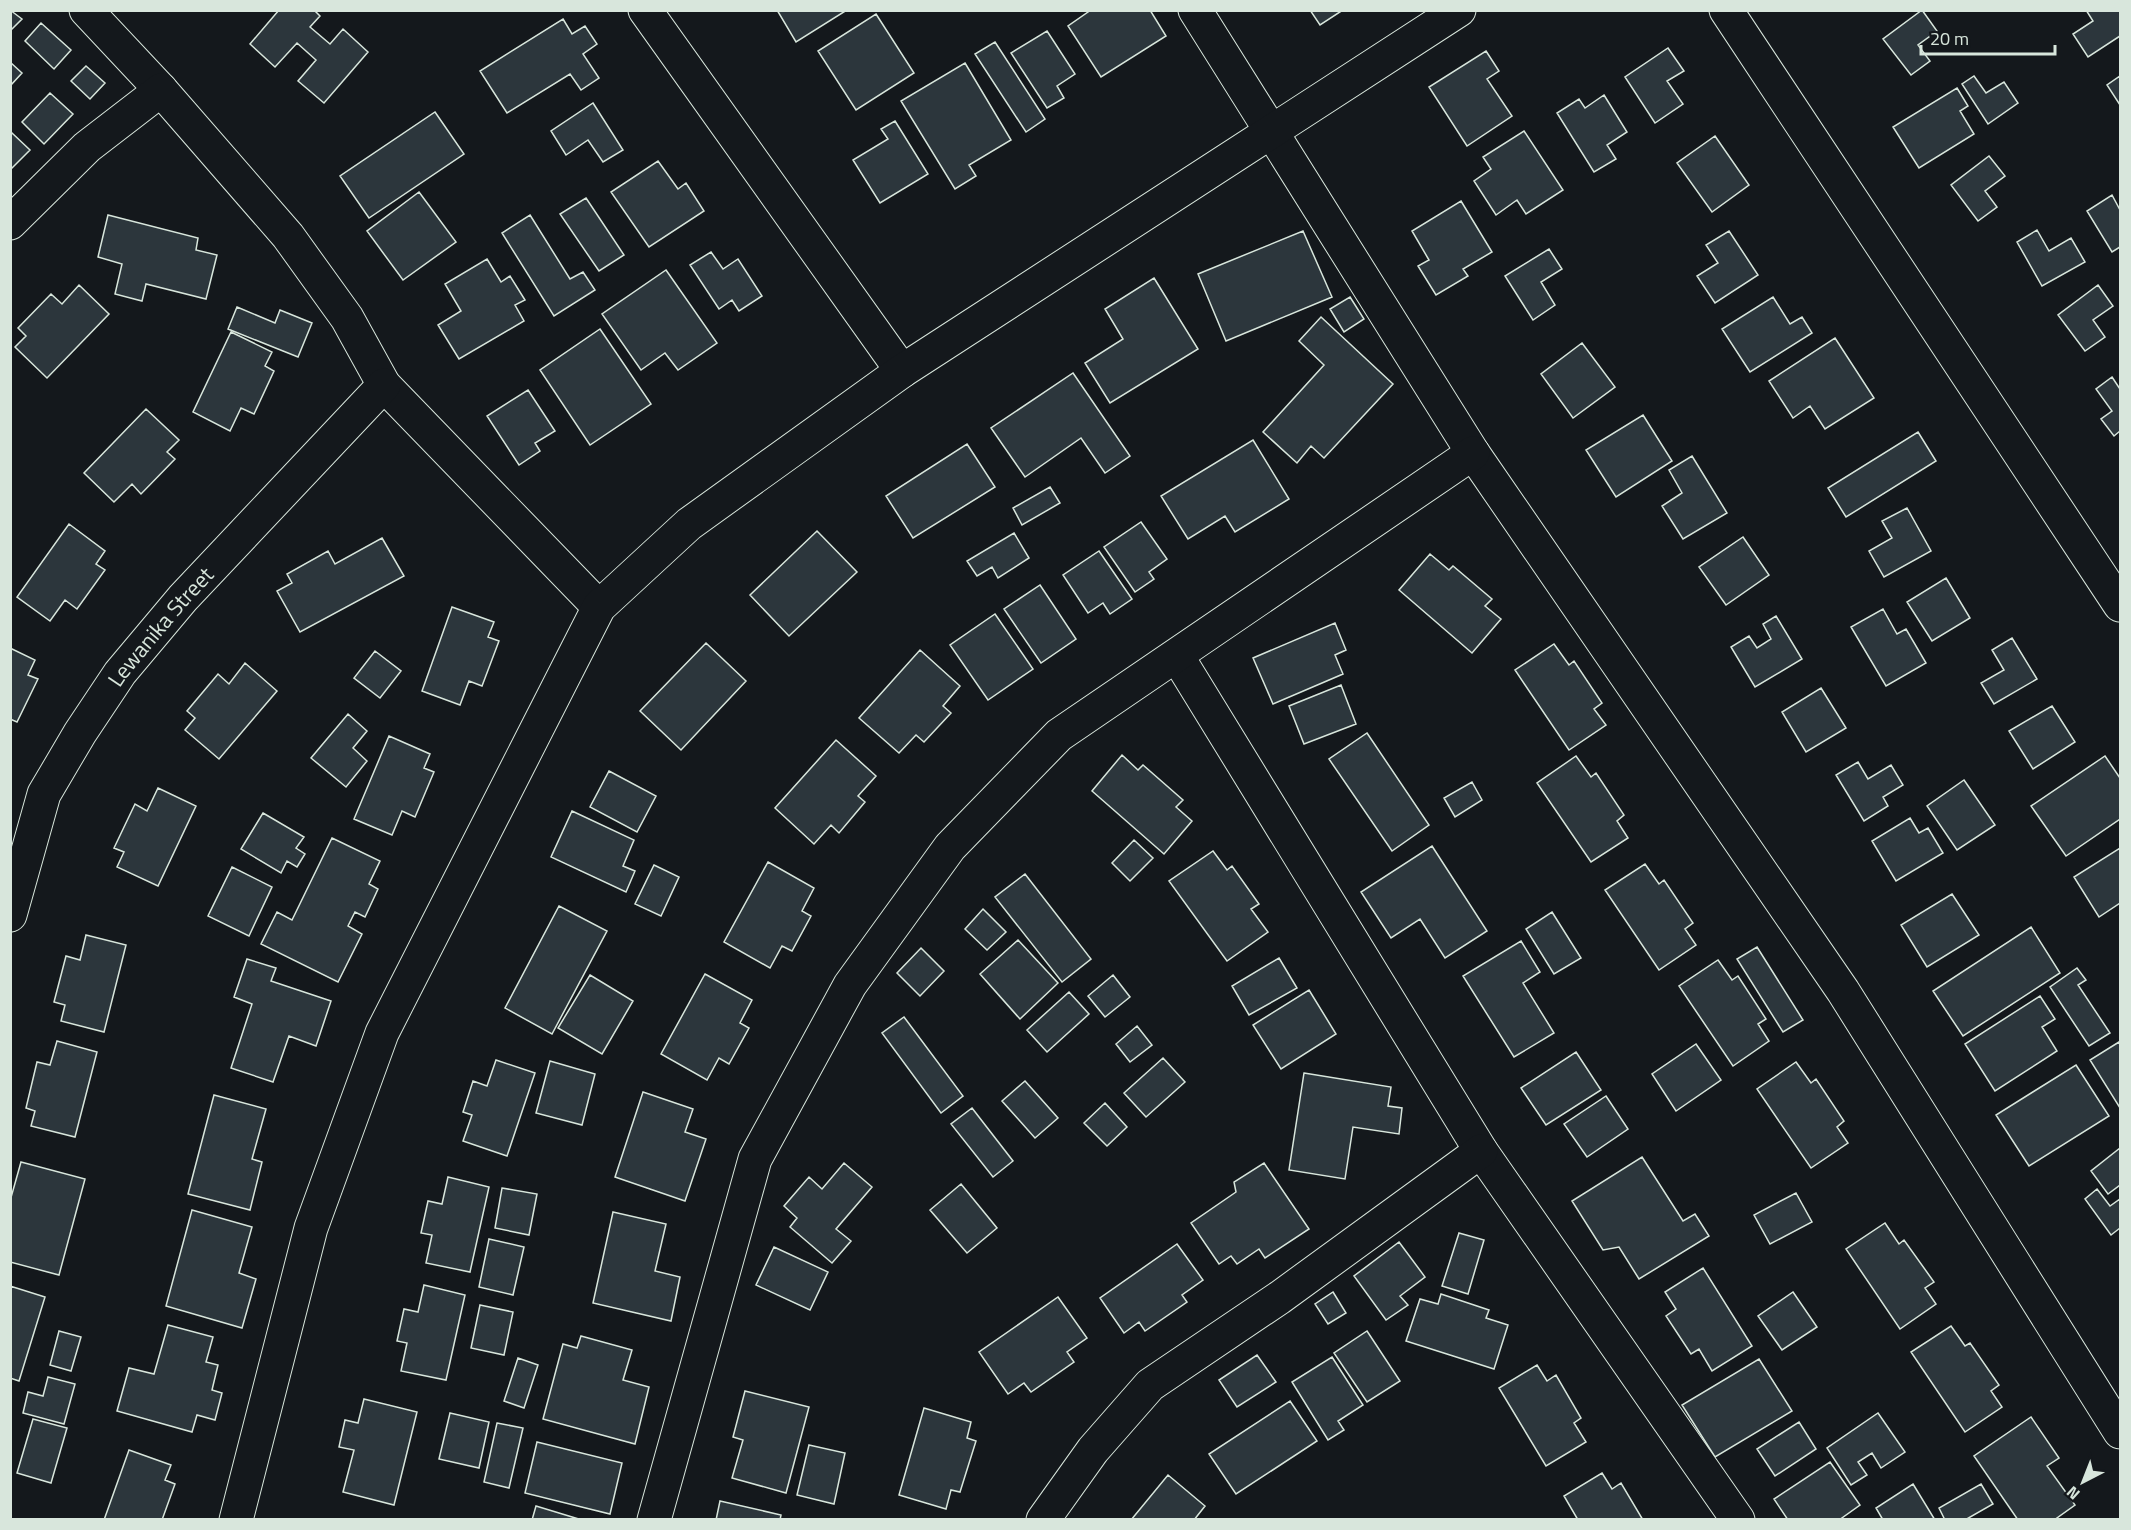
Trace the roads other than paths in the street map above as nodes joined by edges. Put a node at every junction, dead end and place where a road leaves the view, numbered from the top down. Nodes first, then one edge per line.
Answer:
1 (86, 10) edge
2 (645, 10) edge
3 (1196, 10) edge
4 (1459, 10) edge
5 (1726, 10) edge
6 (161, 90) junction
7 (1273, 132) junction
8 (10, 224) edge
9 (902, 371) junction
10 (384, 385) junction
11 (1473, 453) junction
12 (2121, 605) edge
13 (599, 607) junction
14 (1178, 657) junction
15 (10, 915) edge
16 (1481, 1151) junction
17 (2121, 1432) edge
18 (236, 1520) edge
19 (654, 1520) edge
20 (1043, 1520) edge
21 (1738, 1520) edge

1 - 6 street
2 - 9 street
3 - 7 street
4 - 7 street
5 - 12 street
6 - 8 street
6 - 10 street
7 - 9 street
7 - 11 street
9 - 13 street
10 - 13 street
10 - 15 street, Lewanika Street
11 - 14 street
11 - 17 street
13 - 18 street
14 - 16 street
14 - 19 street
16 - 20 street
16 - 21 street

